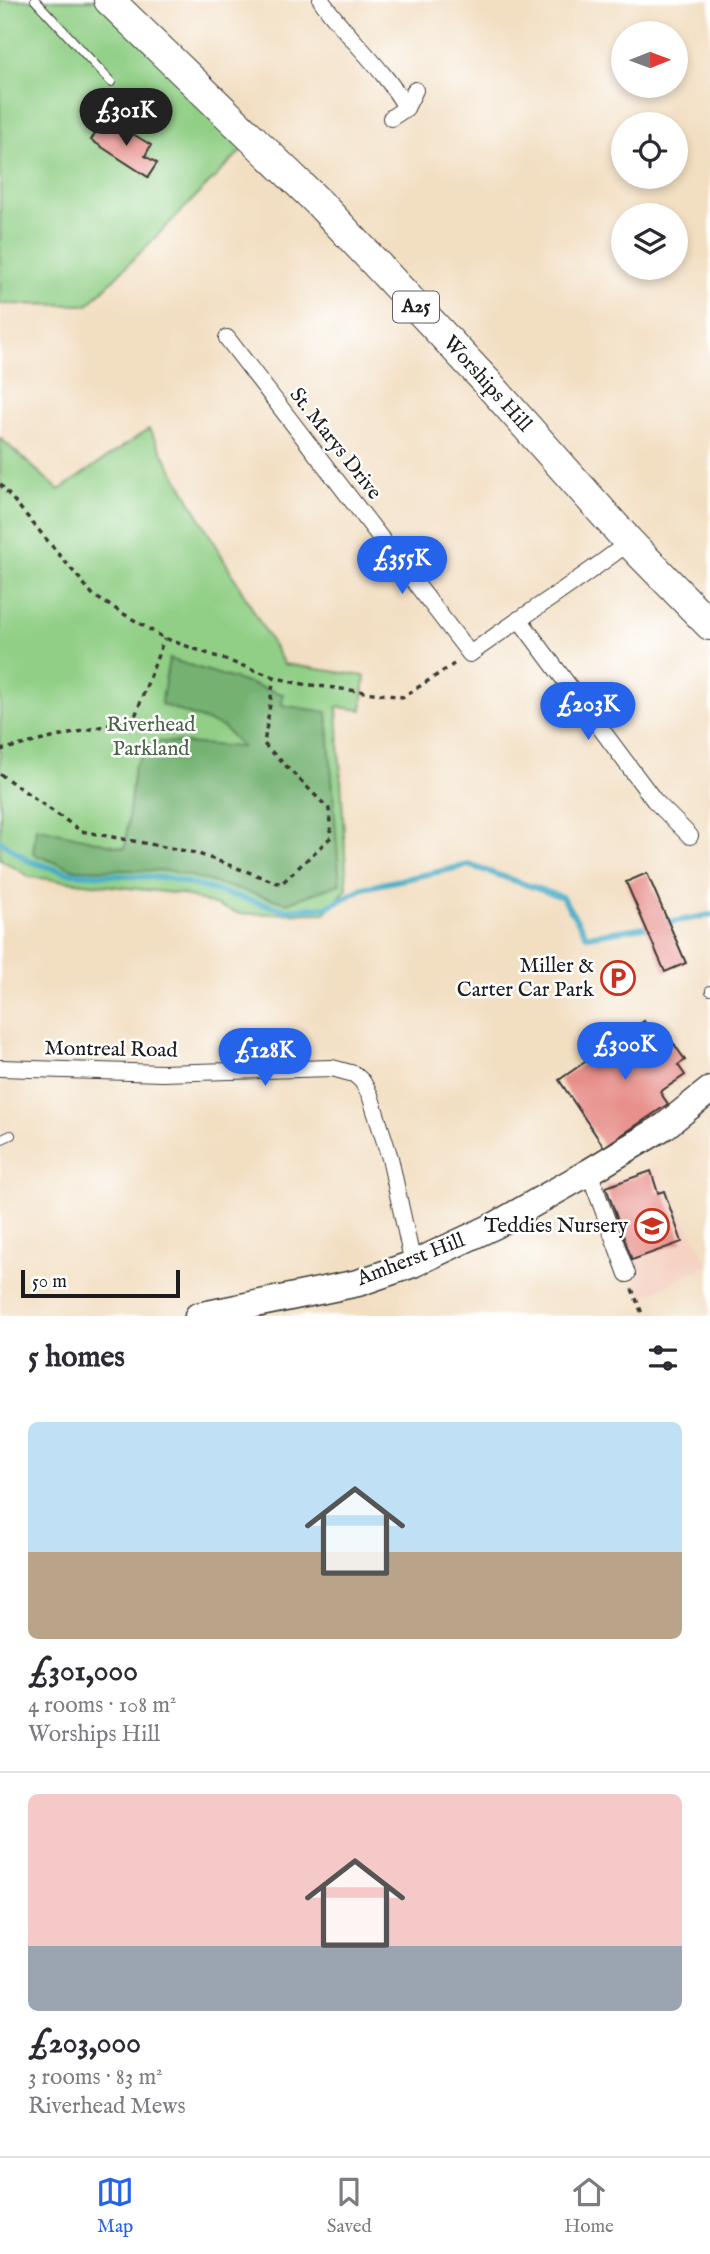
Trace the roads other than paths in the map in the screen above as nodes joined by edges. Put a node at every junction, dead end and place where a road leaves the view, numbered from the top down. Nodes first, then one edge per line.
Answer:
1 (35, 0) edge
2 (109, 0) edge
3 (321, 0) edge
4 (111, 82) dead end
5 (415, 90) dead end
6 (405, 108) junction
7 (391, 118) dead end
8 (227, 338) dead end
9 (629, 542) junction
10 (519, 619) junction
11 (710, 625) edge
12 (690, 836) dead end
13 (0, 1068) edge
14 (710, 1090) edge
15 (11, 1135) dead end
16 (0, 1140) edge
17 (589, 1172) junction
18 (413, 1264) junction
19 (627, 1274) road end
20 (198, 1316) edge

1 - 4 lane
2 - 9 highway, Worships Hill / A25
3 - 6 street
5 - 6 street
6 - 7 street
8 - 10 street, St. Marys Drive
9 - 10 street
9 - 11 highway, Worships Hill / A25
10 - 12 street
13 - 18 street, Montreal Road
14 - 17 main road, Amherst Hill
15 - 16 lane
17 - 18 main road, Amherst Hill
17 - 19 street
18 - 20 main road, Amherst Hill

